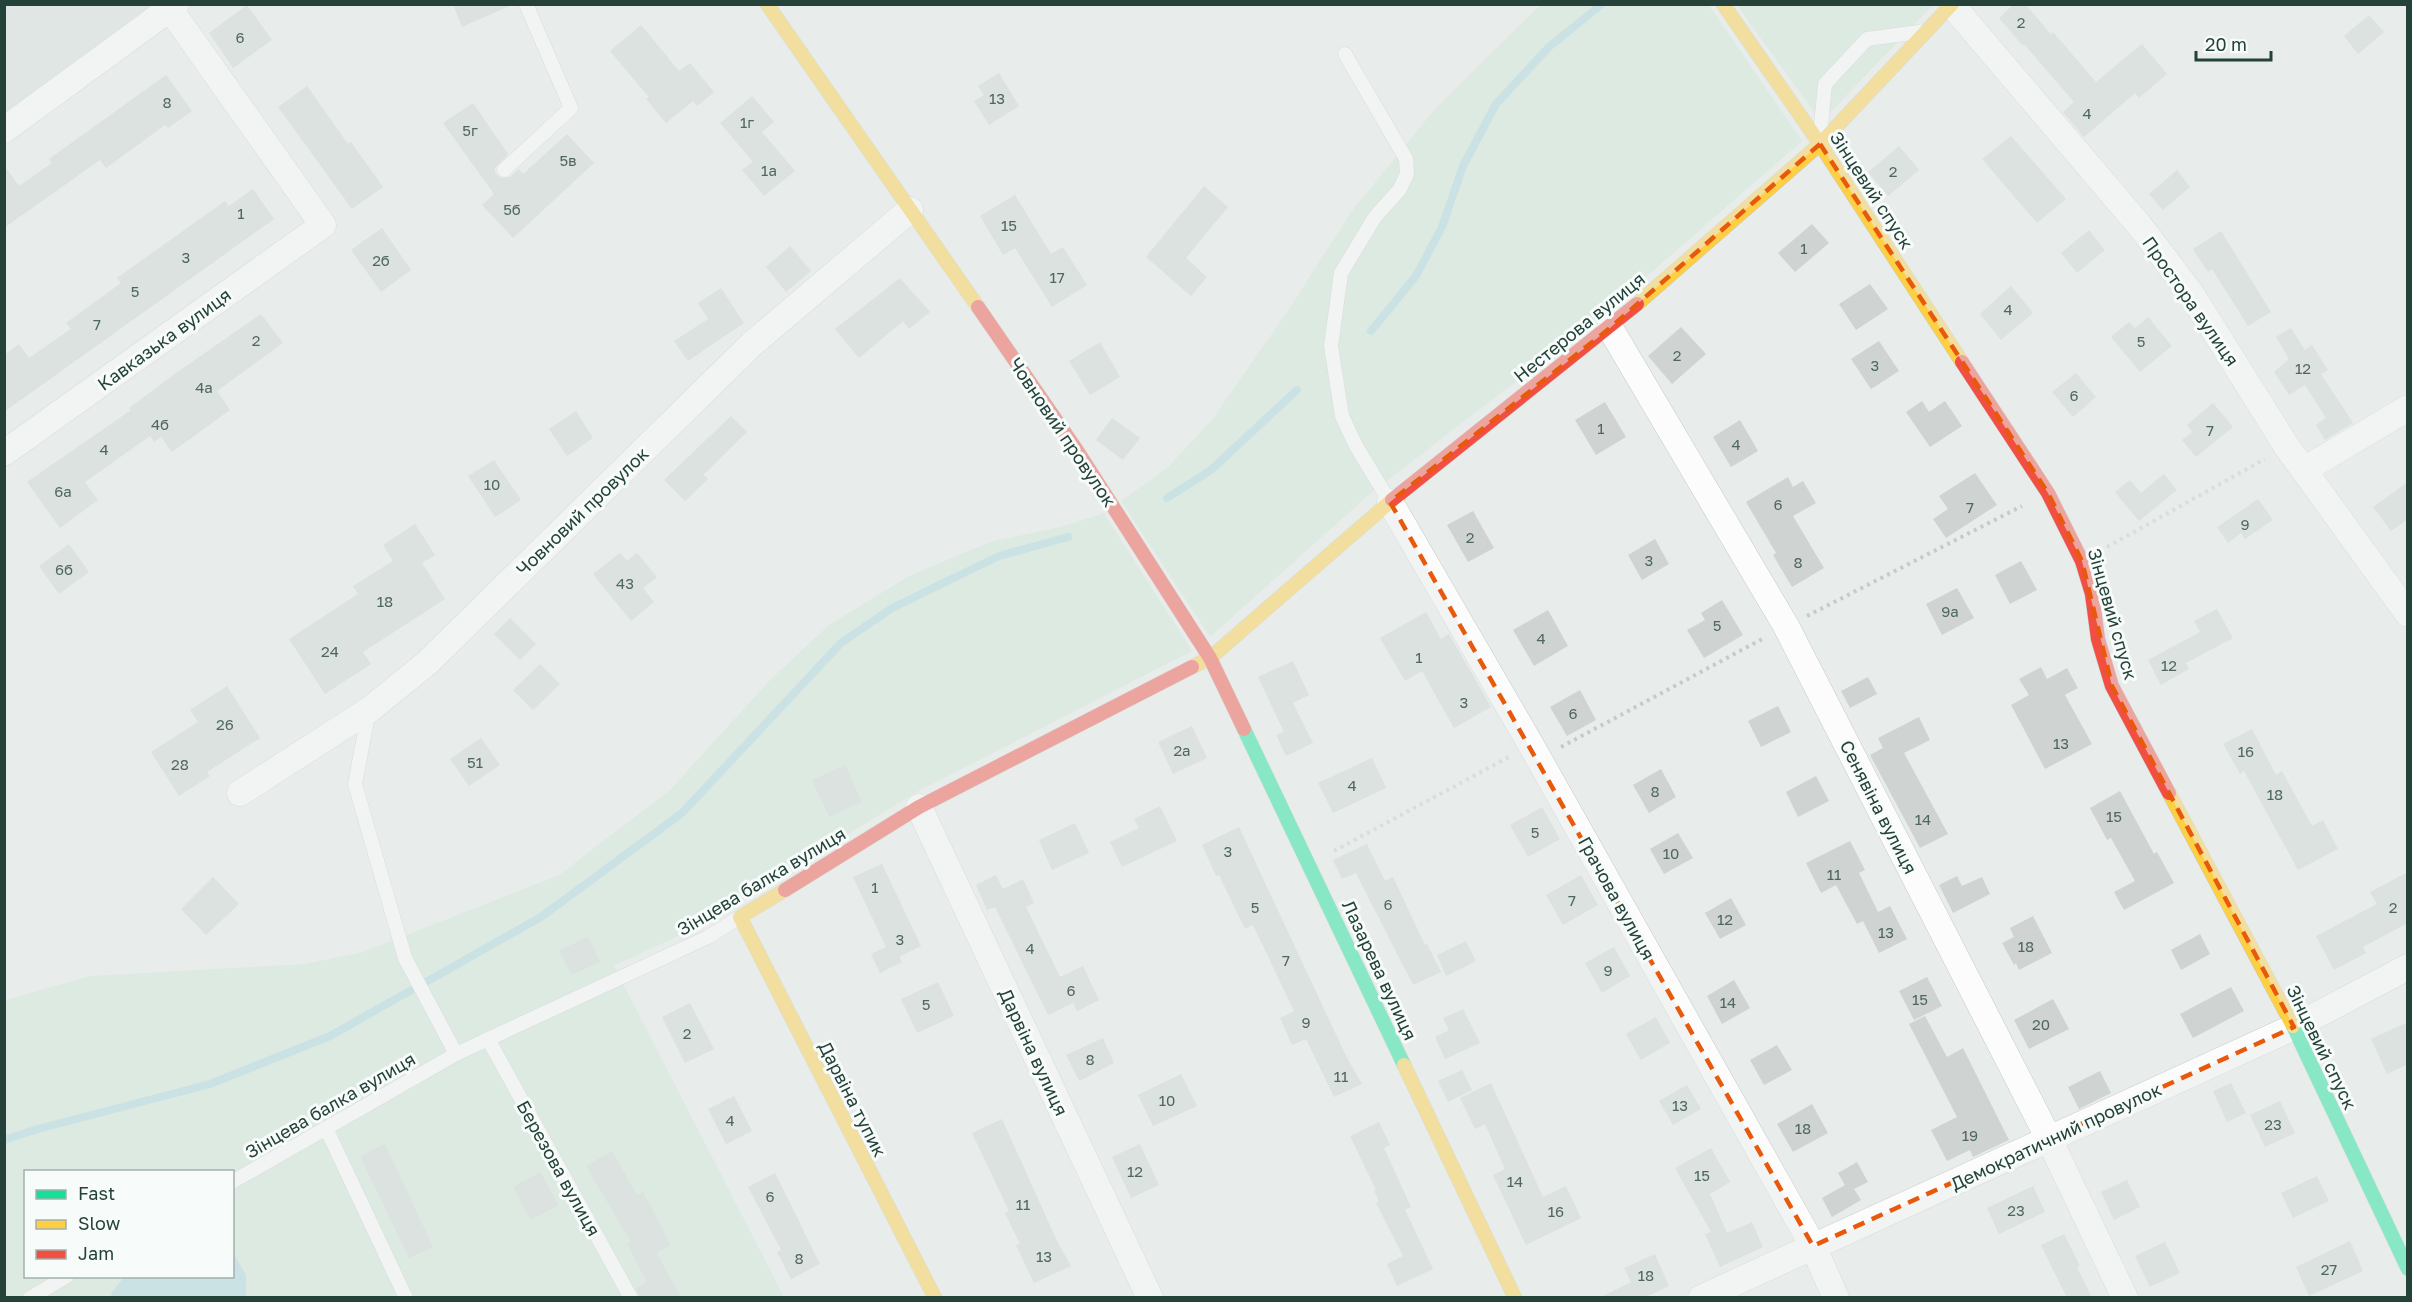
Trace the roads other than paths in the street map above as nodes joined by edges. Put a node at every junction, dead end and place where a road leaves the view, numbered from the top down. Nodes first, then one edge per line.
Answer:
1 (526, 4) edge
2 (767, 4) edge
3 (1723, 4) edge
4 (1952, 5) edge
5 (173, 7) edge
6 (1927, 31) junction
7 (1345, 54) dead end
8 (4, 130) edge
9 (1820, 144) junction
10 (504, 170) dead end
11 (910, 210) junction
12 (1610, 328) junction
13 (2408, 408) edge
14 (4, 453) edge
15 (2304, 470) junction
16 (1390, 502) junction
17 (2408, 614) edge
18 (1210, 658) junction
19 (369, 710) junction
20 (240, 793) dead end
21 (918, 807) junction
22 (740, 917) junction
23 (2408, 967) edge
24 (2294, 1027) junction
25 (488, 1039) junction
26 (456, 1054) junction
27 (326, 1128) junction
28 (2049, 1139) junction
29 (234, 1181) edge
30 (1813, 1246) junction
31 (2408, 1269) edge
32 (64, 1278) edge
33 (55, 1284) junction
34 (30, 1298) edge
35 (60, 1298) edge
36 (406, 1298) edge
37 (631, 1298) edge
38 (935, 1298) edge
39 (1150, 1298) edge
40 (1515, 1298) edge
41 (1701, 1298) edge
42 (1836, 1298) edge
43 (2125, 1298) edge

1 - 10 lane
2 - 11 street, Човновий провулок
3 - 9 street, Зінцевий спуск
4 - 6 street, Нестерова вулиця
4 - 15 street, Простора вулиця
5 - 8 street
5 - 14 street, Кавказька вулиця
6 - 9 street, Нестерова вулиця
6 - 9 lane
7 - 16 lane
9 - 12 street, Нестерова вулиця
9 - 24 street, Зінцевий спуск
11 - 18 street, Човновий провулок
11 - 19 street, Човновий провулок
12 - 16 street, Нестерова вулиця
12 - 28 street, Сенявіна вулиця
13 - 15 street
15 - 17 street, Простора вулиця
16 - 18 street, Нестерова вулиця
16 - 30 street, Грачова вулиця
18 - 21 street, Зінцева балка вулиця
18 - 40 street, Лазарева вулиця
19 - 20 street, Човновий провулок
19 - 26 lane
21 - 22 street, Зінцева балка вулиця
21 - 39 street, Дарвіна вулиця
22 - 25 lane, Зінцева балка вулиця
22 - 38 street, Дарвіна тупик
23 - 24 street, Демократичний провулок
24 - 28 street, Демократичний провулок
24 - 31 street, Зінцевий спуск
25 - 26 lane, Зінцева балка вулиця
25 - 37 lane, Березова вулиця
26 - 27 lane, Зінцева балка вулиця
27 - 29 lane, Зінцева балка вулиця
27 - 36 lane
28 - 30 street, Демократичний провулок
28 - 43 street, Сенявіна вулиця
30 - 41 street, Демократичний провулок
30 - 42 street, Грачова вулиця
32 - 33 lane
33 - 34 lane
33 - 35 lane

